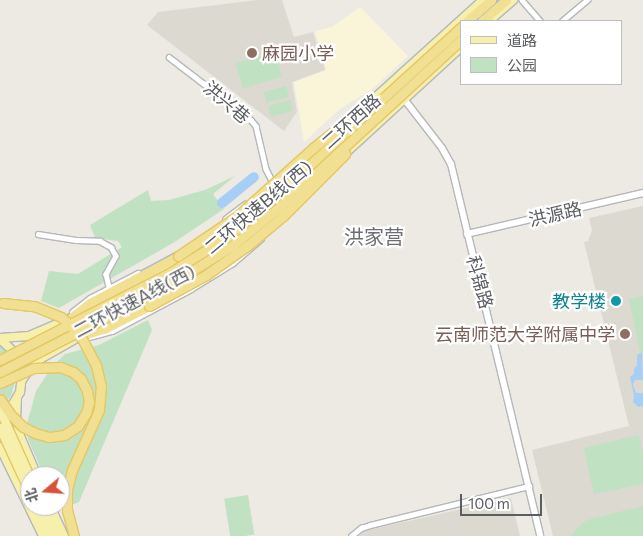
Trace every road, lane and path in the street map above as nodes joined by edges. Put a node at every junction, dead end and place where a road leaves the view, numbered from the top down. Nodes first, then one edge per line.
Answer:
1 (483, 0) edge
2 (491, 0) edge
3 (506, 0) edge
4 (513, 0) edge
5 (522, 0) edge
6 (587, 0) edge
7 (461, 20) edge
8 (468, 20) edge
9 (483, 20) edge
10 (490, 20) edge
11 (539, 20) edge
12 (563, 20) edge
13 (460, 21) edge
14 (460, 28) edge
15 (460, 42) edge
16 (460, 48) edge
17 (169, 57) dead end
18 (408, 75) junction
19 (404, 99) junction
20 (393, 102) junction
21 (274, 185) junction
22 (643, 193) edge
23 (280, 212) junction
24 (269, 228) junction
25 (38, 234) dead end
26 (467, 234) junction
27 (109, 287) junction
28 (0, 303) edge
29 (68, 320) junction
30 (78, 337) junction
31 (0, 339) edge
32 (0, 360) edge
33 (0, 372) edge
34 (22, 380) junction
35 (0, 383) edge
36 (17, 398) junction
37 (0, 399) edge
38 (0, 410) edge
39 (0, 415) edge
40 (0, 428) edge
41 (22, 444) junction
42 (0, 447) edge
43 (5, 454) junction
44 (25, 466) edge
45 (32, 466) edge
46 (20, 471) edge
47 (529, 486) junction
48 (41, 516) edge
49 (49, 516) edge
50 (55, 516) edge
51 (44, 536) edge
52 (50, 536) edge
53 (58, 536) edge
54 (64, 536) edge
55 (74, 536) edge
56 (351, 536) edge
57 (540, 536) edge

1 - 7 main road, 二环西路
2 - 8 highway
3 - 9 highway
4 - 10 main road
5 - 11 street
6 - 12 street
13 - 21 main road, 二环西路
14 - 18 highway, 二环快速B线(西), bridge
15 - 20 highway, 二环快速A线(西), bridge
16 - 19 main road, 二环西路
17 - 21 street, 洪兴巷
18 - 29 highway, bridge
18 - 32 highway, 二环快速B线(西), bridge
19 - 23 main road, 二环西路
19 - 26 street, 科锦路
20 - 24 highway, bridge
20 - 33 highway, 二环快速A线(西), bridge
21 - 27 street
21 - 29 main road, 二环西路
22 - 26 street, 洪源路
23 - 24 street
23 - 30 main road, 二环西路
24 - 30 highway, bridge
24 - 30 street
25 - 27 street
26 - 47 street, 科锦路
27 - 29 street
28 - 55 highway, bridge
29 - 30 main road
29 - 31 main road, 二环西路
30 - 34 main road, 二环西路
31 - 34 main road
34 - 36 main road
35 - 37 highway, bridge
36 - 39 main road
36 - 41 main road
38 - 44 main road, bridge
40 - 46 main road, bridge
41 - 43 main road
41 - 45 main road
42 - 43 main road
43 - 51 main road
47 - 56 street
47 - 57 street, 科锦路
48 - 52 main road
49 - 53 main road
50 - 54 main road

